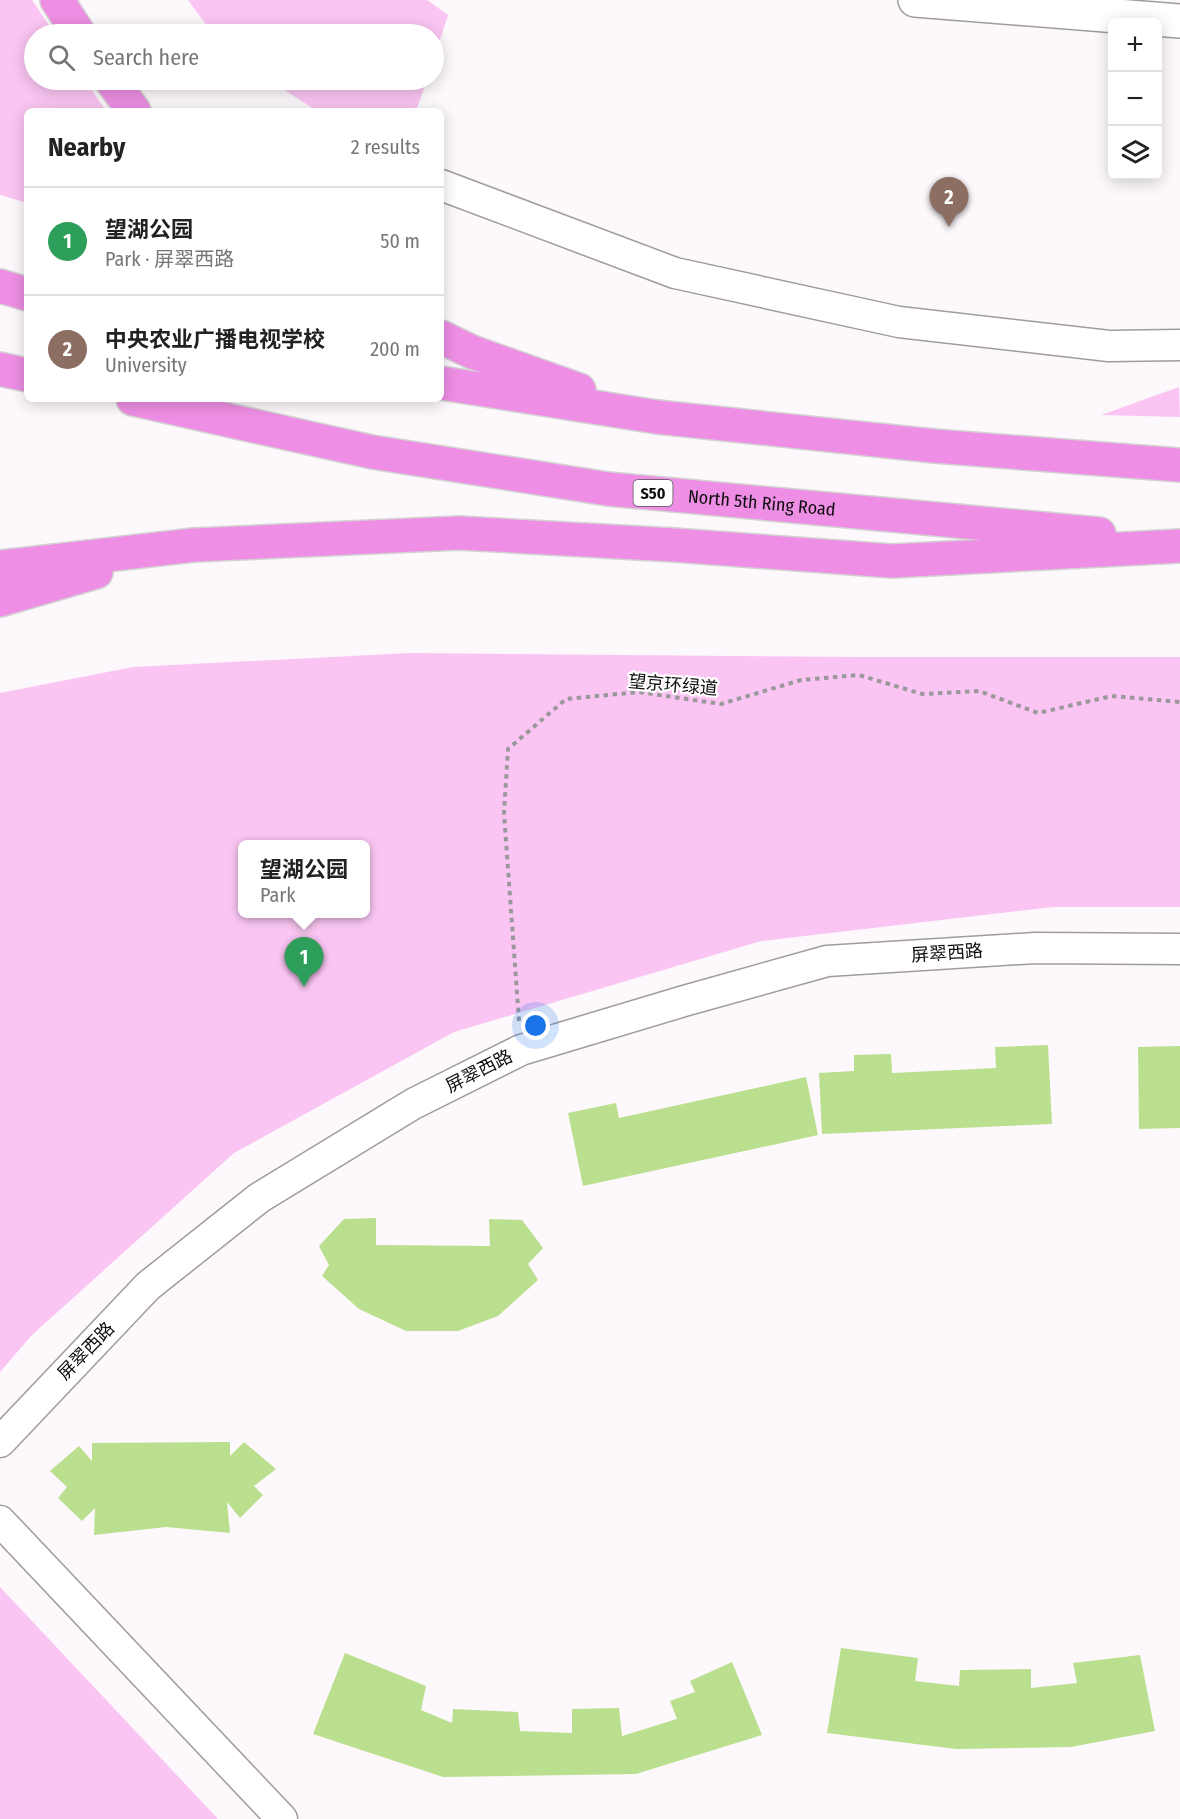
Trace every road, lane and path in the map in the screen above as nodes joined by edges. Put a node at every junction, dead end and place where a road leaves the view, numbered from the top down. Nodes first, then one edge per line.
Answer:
1 (57, 0) edge
2 (915, 0) edge
3 (1180, 21) edge
4 (73, 24) edge
5 (118, 90) edge
6 (132, 108) edge
7 (444, 186) edge
8 (0, 286) edge
9 (24, 293) edge
10 (444, 338) edge
11 (1180, 345) edge
12 (0, 369) edge
13 (24, 374) edge
14 (444, 383) edge
15 (147, 402) edge
16 (657, 417) junction
17 (1180, 465) edge
18 (1180, 540) edge
19 (194, 545) junction
20 (1180, 546) edge
21 (0, 567) edge
22 (0, 600) edge
23 (1180, 702) edge
24 (1180, 949) edge
25 (521, 1050) junction
26 (0, 1442) edge
27 (0, 1521) edge
28 (282, 1819) edge

1 - 4 highway
2 - 3 street
5 - 6 highway
7 - 11 street
8 - 9 highway
10 - 16 highway
12 - 13 highway
14 - 16 highway
15 - 18 highway, North 5th Ring Road / S50
16 - 17 highway
19 - 20 highway
19 - 21 highway
19 - 22 highway
23 - 25 path, 望京环绿道
24 - 25 street, 屏翠西路
25 - 26 street, 屏翠西路
27 - 28 street

